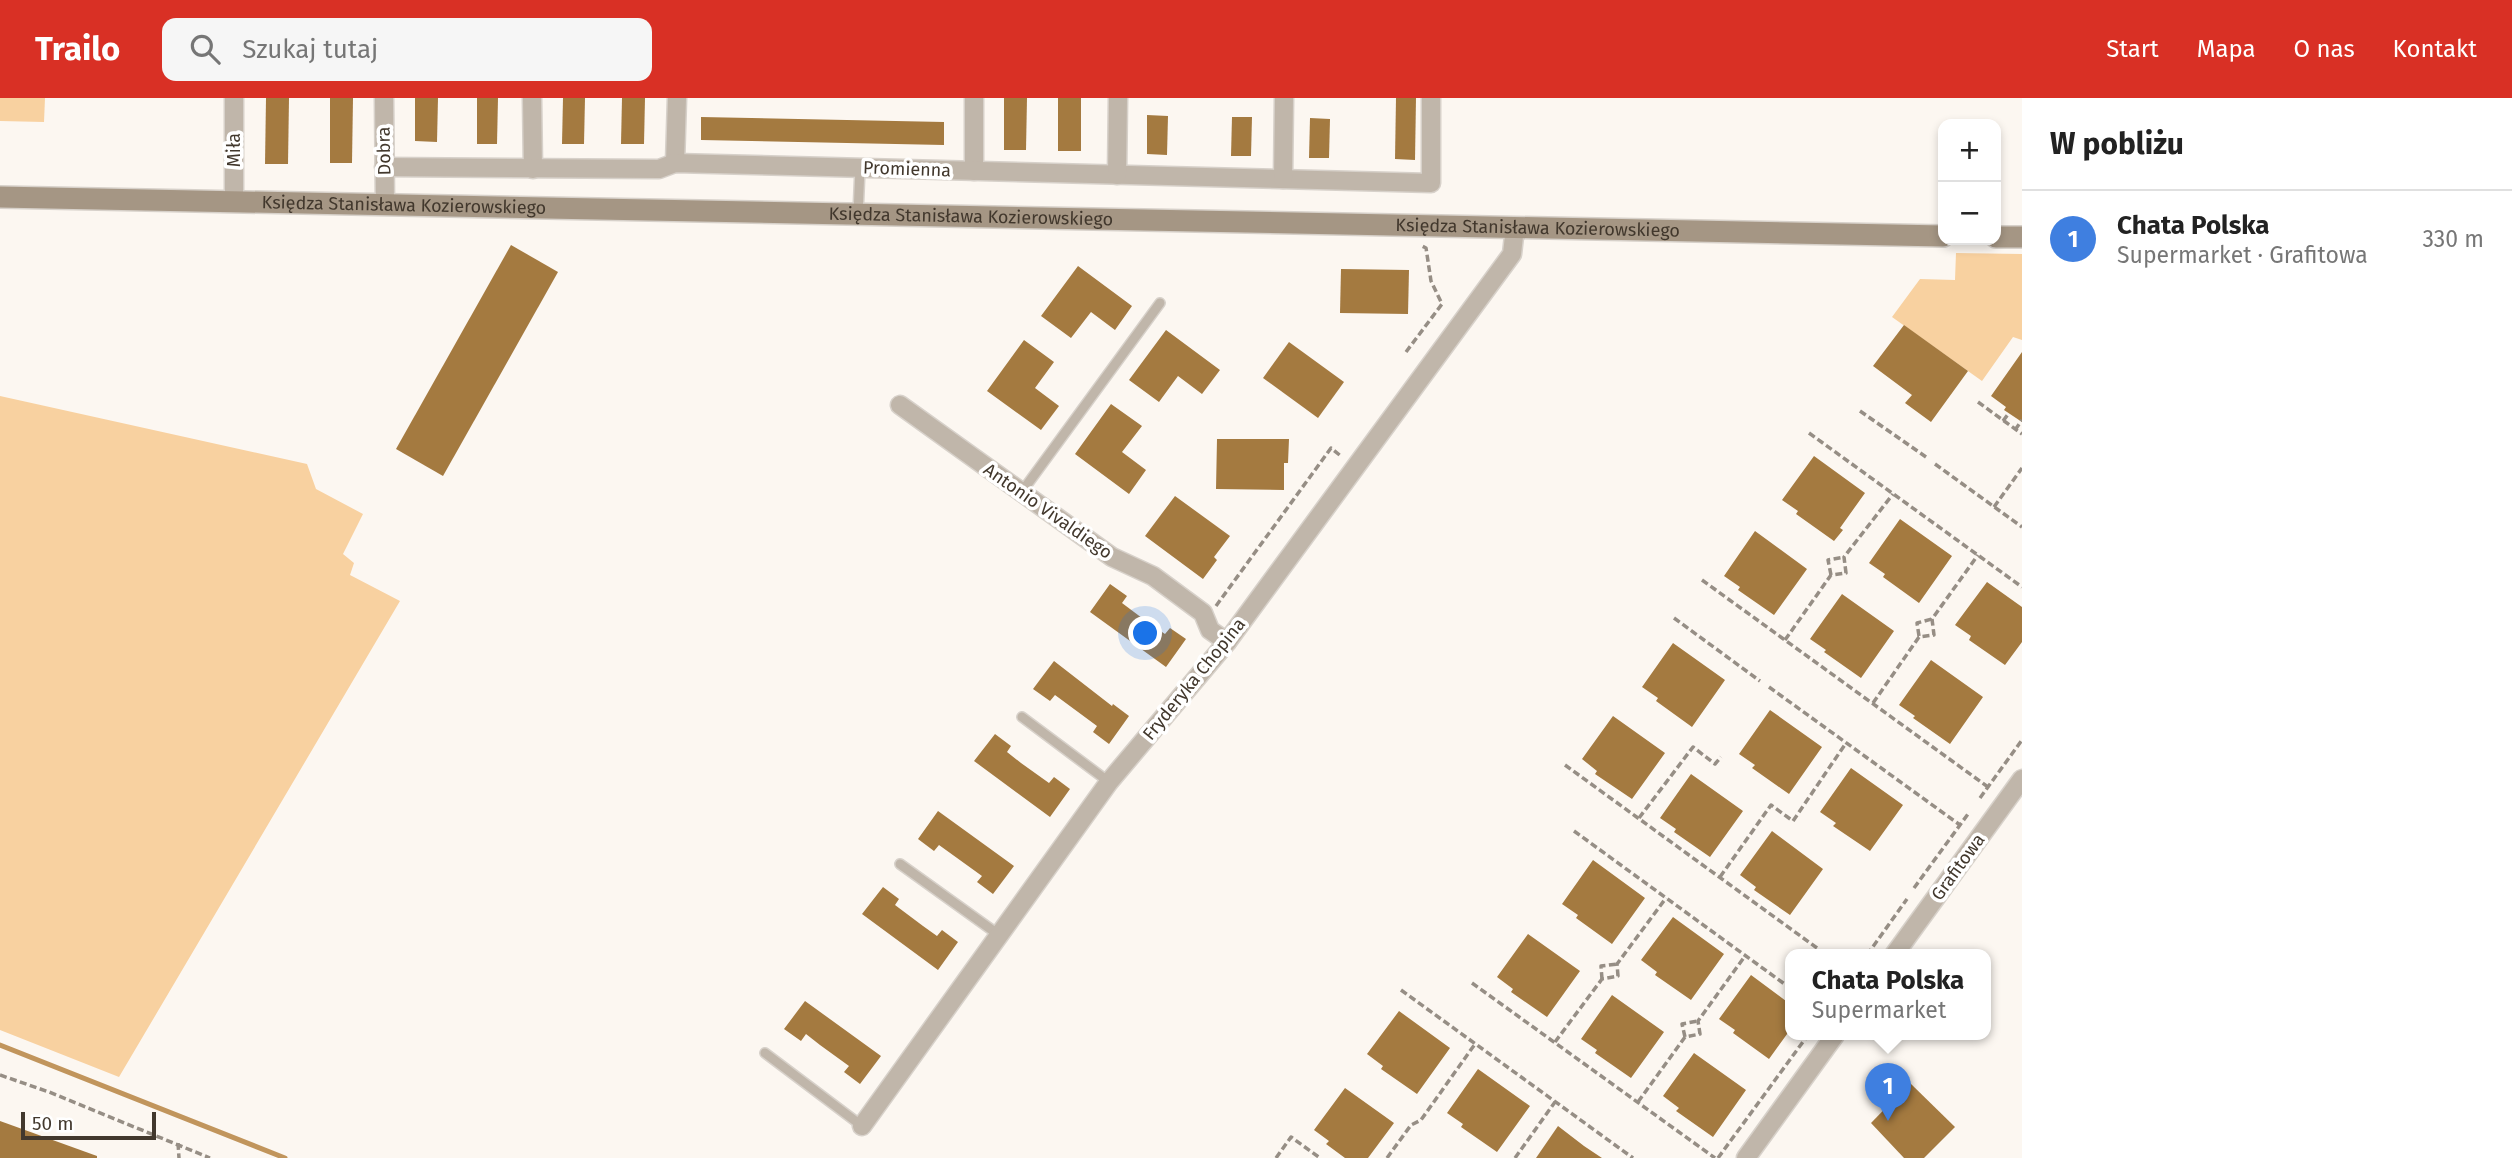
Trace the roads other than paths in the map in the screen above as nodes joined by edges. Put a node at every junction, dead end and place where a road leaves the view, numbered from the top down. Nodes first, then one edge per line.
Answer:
1 (234, 98) edge
2 (384, 98) edge
3 (532, 98) edge
4 (677, 98) edge
5 (974, 98) edge
6 (1118, 98) edge
7 (1284, 98) edge
8 (1431, 98) edge
9 (675, 163) junction
10 (384, 167) junction
11 (860, 168) junction
12 (533, 169) junction
13 (974, 171) junction
14 (1116, 175) junction
15 (1283, 179) junction
16 (0, 197) edge
17 (234, 202) junction
18 (385, 204) junction
19 (858, 214) junction
20 (1515, 227) junction
21 (1938, 236) edge
22 (2001, 237) edge
23 (2022, 237) edge
24 (1160, 303) dead end
25 (900, 405) dead end
26 (1021, 493) junction
27 (1227, 642) junction
28 (1022, 717) dead end
29 (2022, 779) edge
30 (1109, 782) junction
31 (900, 864) dead end
32 (999, 935) junction
33 (1898, 949) edge
34 (1831, 1040) edge
35 (765, 1053) dead end
36 (862, 1126) joint
37 (1747, 1158) edge

1 - 17 street, Miła
2 - 10 street, Dobra
3 - 12 street
4 - 9 street
5 - 13 street
6 - 14 street
7 - 15 street
8 - 15 street, Promienna
9 - 11 street, Promienna
9 - 12 street, Promienna
10 - 12 street, Promienna
10 - 18 street, Dobra
11 - 13 street, Promienna
11 - 19 lane
13 - 14 street, Promienna
14 - 15 street, Promienna
16 - 17 street, Księdza Stanisława Kozierowskiego
17 - 18 street, Księdza Stanisława Kozierowskiego
18 - 19 street, Księdza Stanisława Kozierowskiego
19 - 20 street, Księdza Stanisława Kozierowskiego
20 - 21 street, Księdza Stanisława Kozierowskiego
20 - 27 street, Fryderyka Chopina
22 - 23 street
24 - 26 lane
25 - 26 street, Antonio Vivaldiego
26 - 27 street, Antonio Vivaldiego
27 - 30 street, Fryderyka Chopina
28 - 30 lane
29 - 33 street, Grafitowa
30 - 32 street, Fryderyka Chopina
31 - 32 lane
32 - 36 street, Fryderyka Chopina
34 - 37 street
35 - 36 lane

